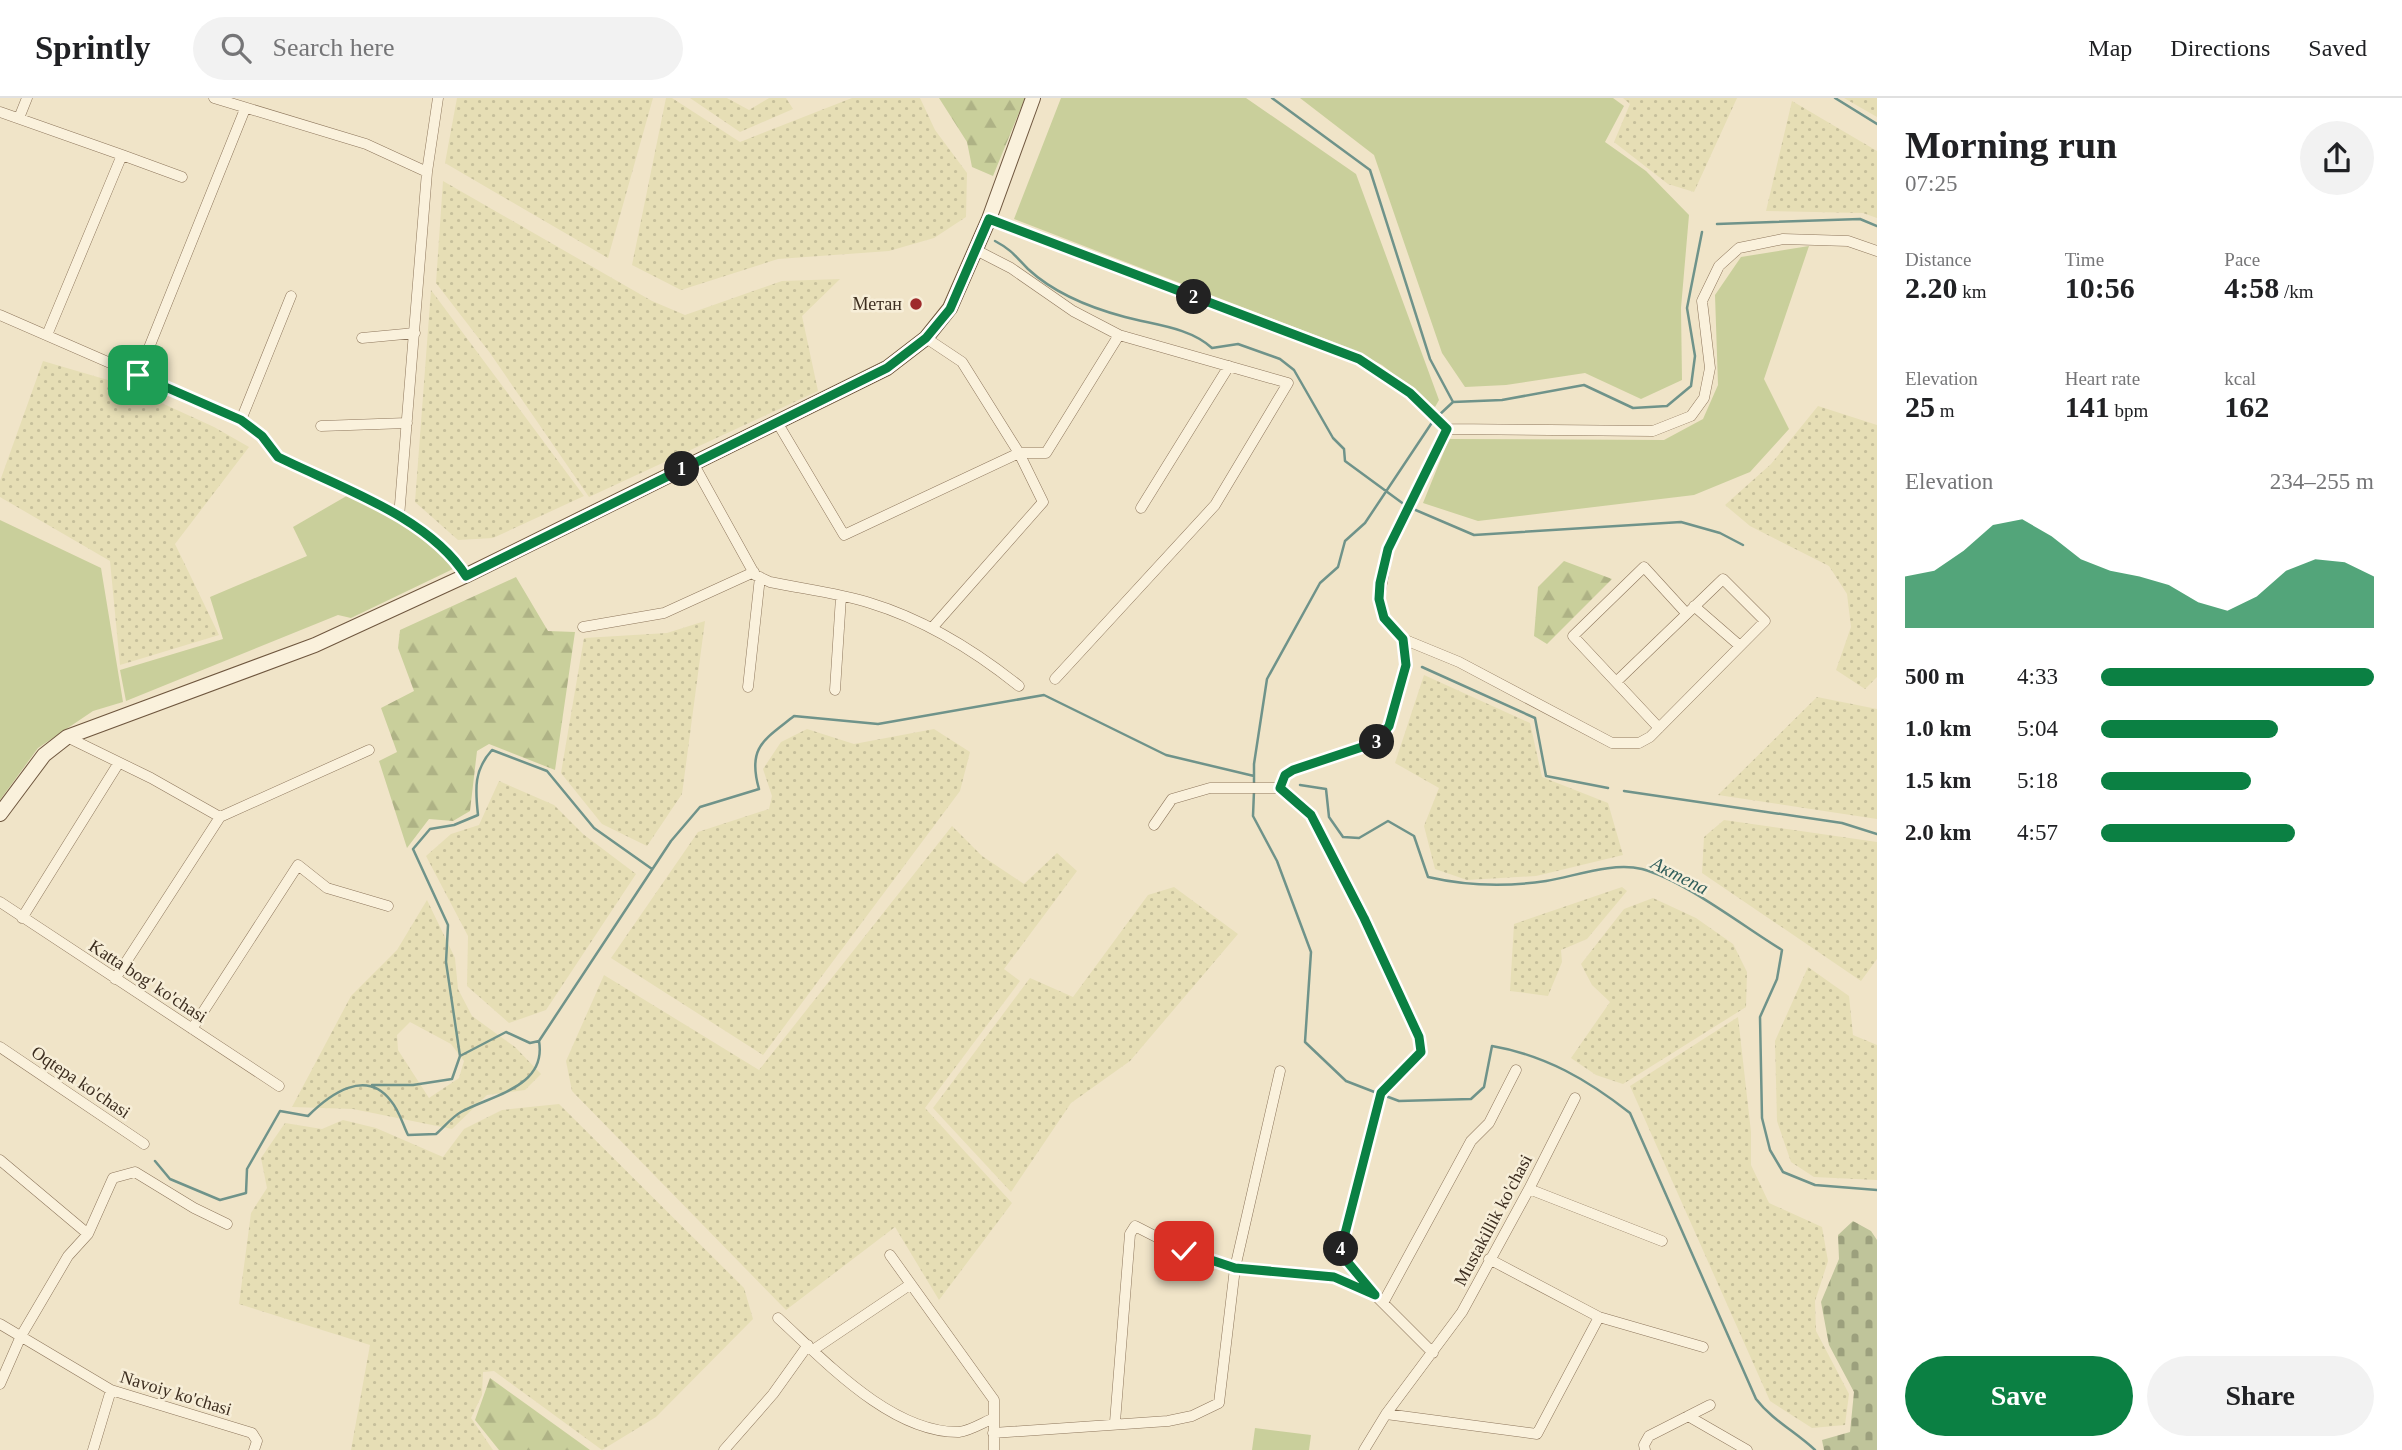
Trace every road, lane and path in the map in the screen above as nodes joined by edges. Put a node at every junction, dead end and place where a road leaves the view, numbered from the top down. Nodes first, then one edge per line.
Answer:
1 (27, 98) edge
2 (214, 98) edge
3 (438, 98) edge
4 (1033, 98) edge
5 (245, 109) junction
6 (0, 112) edge
7 (19, 118) junction
8 (122, 155) junction
9 (427, 172) junction
10 (182, 177) dead end
11 (989, 219) junction
12 (976, 250) junction
13 (1877, 251) edge
14 (291, 296) dead end
15 (0, 315) edge
16 (415, 333) junction
17 (47, 335) junction
18 (1119, 335) junction
19 (362, 338) dead end
20 (926, 338) junction
21 (1228, 366) junction
22 (138, 375) junction
23 (241, 420) junction
24 (777, 422) junction
25 (407, 423) junction
26 (321, 426) dead end
27 (1447, 429) junction
28 (1019, 453) junction
29 (692, 463) junction
30 (1142, 508) dead end
31 (399, 517) junction
32 (757, 575) junction
33 (466, 576) junction
34 (841, 597) junction
35 (1690, 610) junction
36 (583, 627) dead end
37 (932, 628) junction
38 (1403, 639) junction
39 (1740, 646) junction
40 (1055, 679) dead end
41 (1616, 682) junction
42 (1019, 686) dead end
43 (748, 687) dead end
44 (835, 690) dead end
45 (1659, 728) junction
46 (67, 737) junction
47 (369, 750) dead end
48 (118, 764) junction
49 (1280, 788) junction
50 (0, 814) edge
51 (220, 817) junction
52 (1154, 825) dead end
53 (0, 902) edge
54 (388, 906) dead end
55 (22, 918) junction
56 (115, 979) junction
57 (192, 1029) junction
58 (0, 1047) edge
59 (1516, 1070) dead end
60 (1280, 1071) dead end
61 (279, 1086) dead end
62 (1575, 1098) dead end
63 (144, 1144) dead end
64 (0, 1160) edge
65 (1530, 1189) junction
66 (227, 1224) dead end
67 (88, 1234) junction
68 (1662, 1241) dead end
69 (890, 1255) dead end
70 (1489, 1259) junction
71 (1235, 1268) junction
72 (911, 1284) junction
73 (1375, 1295) junction
74 (1383, 1303) junction
75 (1599, 1317) junction
76 (778, 1318) dead end
77 (0, 1324) edge
78 (21, 1336) junction
79 (1703, 1347) dead end
80 (811, 1348) junction
81 (1433, 1353) junction
82 (0, 1384) edge
83 (111, 1390) junction
84 (1710, 1405) dead end
85 (1386, 1414) junction
86 (1688, 1416) junction
87 (994, 1418) junction
88 (1115, 1422) junction
89 (993, 1433) junction
90 (93, 1450) edge
91 (254, 1450) edge
92 (724, 1450) edge
93 (994, 1450) edge
94 (1364, 1450) edge
95 (1645, 1450) edge
96 (1746, 1450) edge

1 - 7 street
2 - 5 street
3 - 9 street
4 - 11 main road
5 - 9 street
5 - 22 street
6 - 7 street
7 - 8 street
8 - 10 street
8 - 17 street
9 - 16 street
11 - 12 main road
11 - 27 street
12 - 18 street
12 - 20 main road
13 - 27 street
14 - 23 street
15 - 17 street
16 - 19 street
16 - 25 street
17 - 22 street
18 - 21 street
18 - 28 street
20 - 24 main road
20 - 28 street
21 - 30 street
21 - 40 street
22 - 23 street
23 - 31 street
24 - 28 street
24 - 29 main road
25 - 26 street
25 - 31 street
27 - 38 street
28 - 37 street
29 - 32 street
29 - 33 main road
31 - 33 street
32 - 34 street
32 - 36 street
32 - 43 street
33 - 46 main road
34 - 37 street
34 - 44 street
35 - 39 street
35 - 39 street
35 - 41 street
35 - 41 street
37 - 42 street
38 - 45 street
38 - 49 street
39 - 45 street
41 - 45 street
46 - 48 street
46 - 50 main road
47 - 51 street
48 - 51 street
48 - 55 street
49 - 52 street
49 - 73 street
51 - 56 street
53 - 55 street, Katta bog' ko'chasi
54 - 57 street
55 - 56 street, Katta bog' ko'chasi
56 - 57 street, Katta bog' ko'chasi
57 - 61 street, Katta bog' ko'chasi
58 - 63 street, Oqtepa ko'chasi
59 - 74 street
60 - 71 street
62 - 65 street, Mustakillik ko'chasi
64 - 67 street
65 - 68 street
65 - 70 street, Mustakillik ko'chasi
66 - 67 street
67 - 78 street
69 - 72 street
70 - 75 street
70 - 81 street, Mustakillik ko'chasi
71 - 73 street
71 - 88 street
71 - 88 street
72 - 80 street
72 - 87 street
73 - 74 street
74 - 81 street
75 - 79 street
75 - 85 street
76 - 80 street
77 - 78 street, Navoiy ko'chasi
78 - 82 street
78 - 83 street, Navoiy ko'chasi
80 - 87 street
80 - 92 street
81 - 85 street, Mustakillik ko'chasi
83 - 90 street
83 - 91 street, Navoiy ko'chasi
84 - 86 street
85 - 94 street, Mustakillik ko'chasi
86 - 95 street
86 - 96 street
87 - 89 street
88 - 89 street
89 - 93 street

